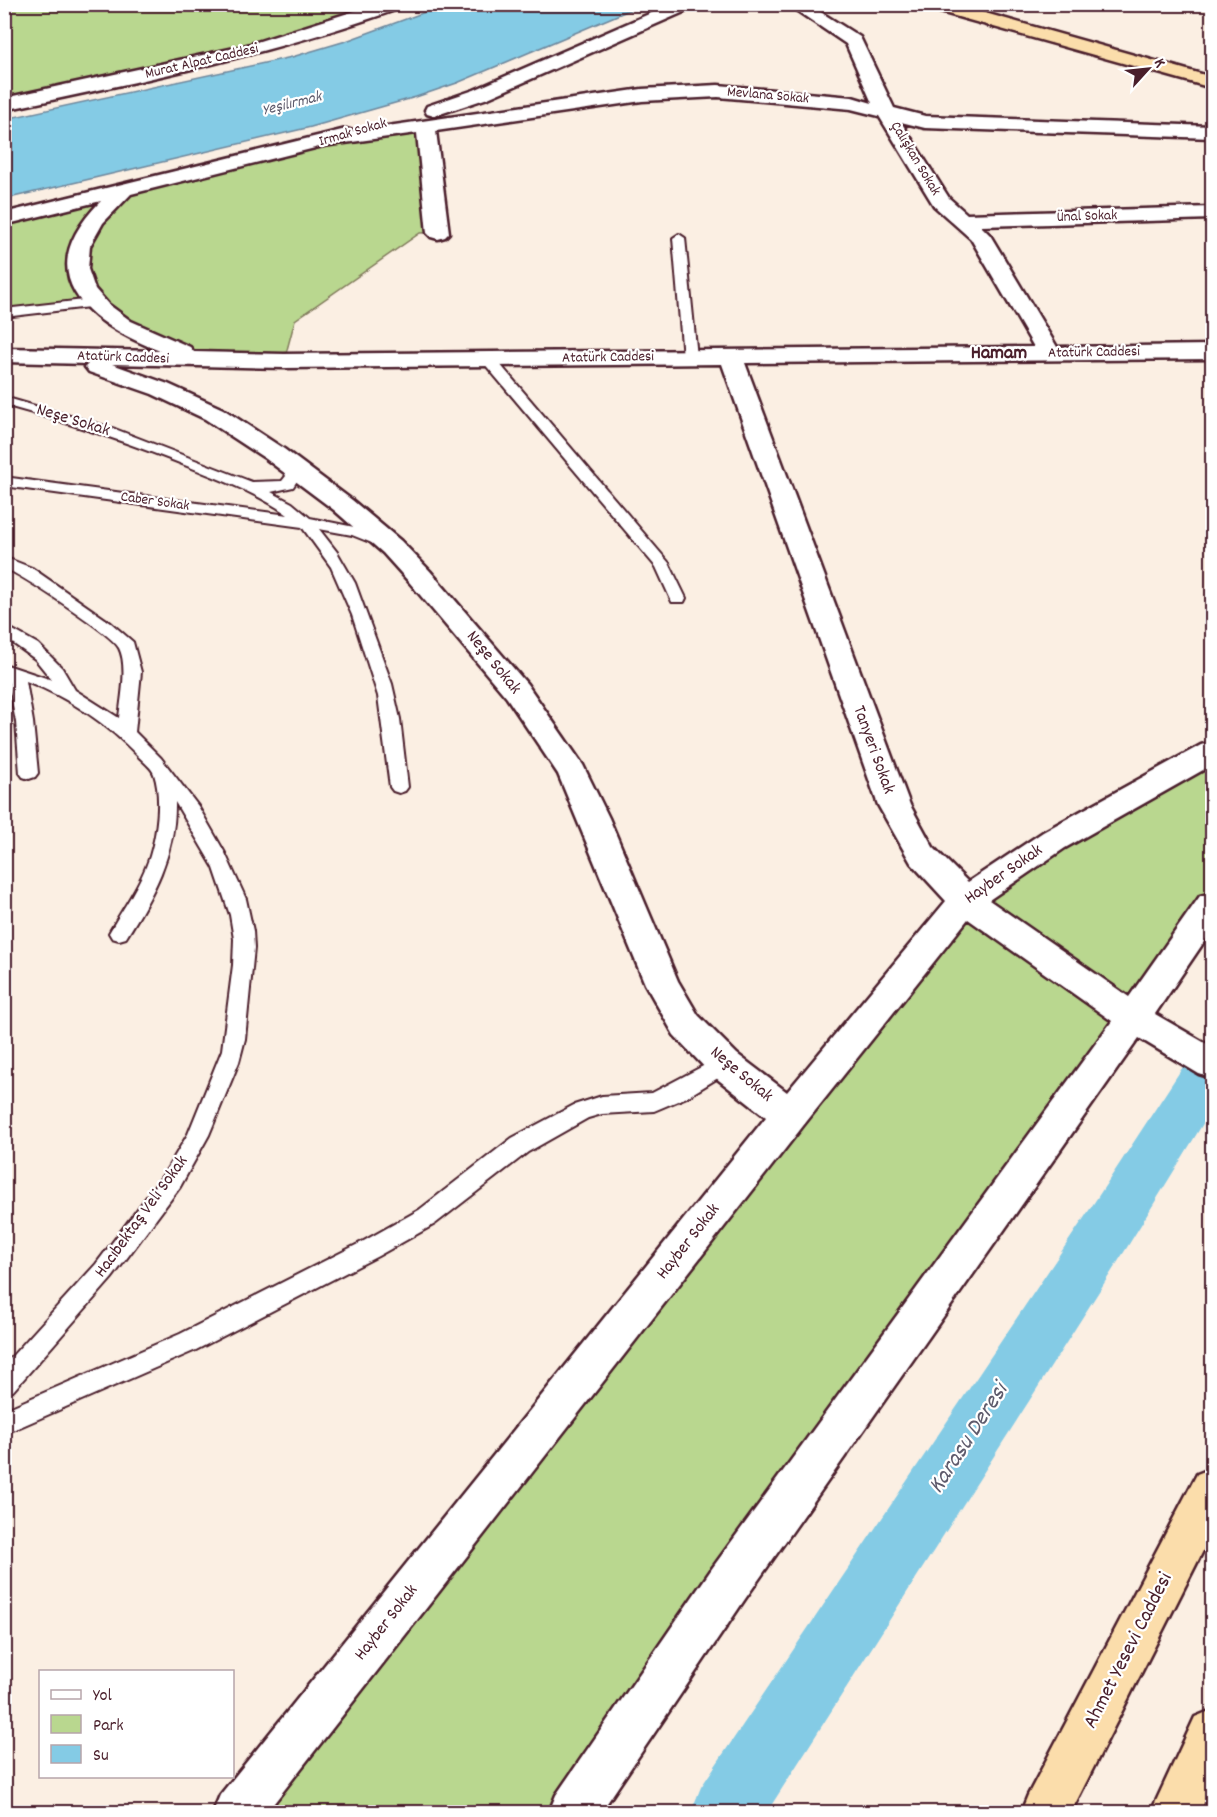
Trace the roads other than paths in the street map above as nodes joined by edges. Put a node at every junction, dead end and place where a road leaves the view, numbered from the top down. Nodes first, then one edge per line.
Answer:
1 (395, 4) edge
2 (687, 4) edge
3 (795, 4) edge
4 (932, 4) edge
5 (967, 4) edge
6 (1212, 73) edge
7 (1212, 83) edge
8 (4, 104) edge
9 (886, 112) junction
10 (426, 127) junction
11 (1212, 132) edge
12 (325, 141) junction
13 (123, 191) junction
14 (1212, 213) edge
15 (4, 219) edge
16 (962, 220) junction
17 (438, 233) dead end
18 (679, 238) dead end
19 (93, 303) junction
20 (4, 313) edge
21 (1212, 352) edge
22 (4, 354) edge
23 (1050, 354) junction
24 (51, 356) junction
25 (690, 357) junction
26 (731, 357) junction
27 (488, 359) junction
28 (227, 362) junction
29 (4, 401) edge
30 (287, 463) junction
31 (4, 481) edge
32 (249, 487) junction
33 (306, 523) junction
34 (392, 547) junction
35 (4, 562) edge
36 (678, 598) dead end
37 (4, 630) edge
38 (10, 670) edge
39 (67, 692) junction
40 (126, 732) junction
41 (1212, 752) edge
42 (162, 770) junction
43 (29, 772) dead end
44 (399, 787) dead end
45 (965, 900) junction
46 (1212, 905) edge
47 (118, 933) dead end
48 (1148, 1027) junction
49 (724, 1064) junction
50 (1212, 1064) edge
51 (790, 1115) junction
52 (4, 1383) edge
53 (4, 1422) edge
54 (1212, 1489) edge
55 (1212, 1734) edge
56 (237, 1812) edge
57 (573, 1812) edge
58 (1045, 1812) edge
59 (1175, 1812) edge

1 - 8 street, Murat Alpat Caddesi
2 - 12 street, Irmak Sokak
3 - 9 street, Çalışkan Sokak
4 - 7 highway
5 - 6 highway
9 - 10 street, Mevlana Sokak
9 - 11 street, Mevlana Sokak
9 - 16 street, Çalışkan Sokak
10 - 12 street, Mevlana Sokak
10 - 17 street
12 - 13 street, Irmak Sokak
13 - 15 street, Irmak Sokak
13 - 19 street
14 - 16 street, Ünal Sokak
16 - 23 street, Çalışkan Sokak
18 - 25 lane
19 - 20 lane
19 - 28 street
21 - 23 street, Atatürk Caddesi
22 - 24 street, Atatürk Caddesi
23 - 26 street, Atatürk Caddesi
24 - 28 street, Atatürk Caddesi
24 - 30 street, Neşe Sokak
25 - 26 street, Atatürk Caddesi
25 - 27 street, Atatürk Caddesi
26 - 45 street, Tanyeri Sokak
27 - 28 street, Atatürk Caddesi
27 - 36 lane
29 - 32 lane, Neşe Sokak
30 - 32 lane
30 - 34 street, Neşe Sokak
31 - 33 lane, Caber Sokak
32 - 33 lane, Neşe Sokak
33 - 34 lane, Caber Sokak
33 - 44 lane, Neşe Sokak
34 - 49 street, Neşe Sokak
35 - 40 lane
37 - 39 lane
38 - 39 lane, Hacıbektaş Veli Sokak
38 - 43 lane
39 - 40 lane, Hacıbektaş Veli Sokak
40 - 42 lane, Hacıbektaş Veli Sokak
41 - 45 street, Hayber Sokak
42 - 47 lane
42 - 52 lane, Hacıbektaş Veli Sokak
45 - 48 street, Tanyeri Sokak
45 - 51 street, Hayber Sokak
46 - 48 street
48 - 50 street, Tanyeri Sokak
48 - 57 street
49 - 51 street, Neşe Sokak
49 - 53 lane
51 - 56 street, Hayber Sokak
54 - 58 highway, Ahmet Yesevi Caddesi
55 - 59 highway

